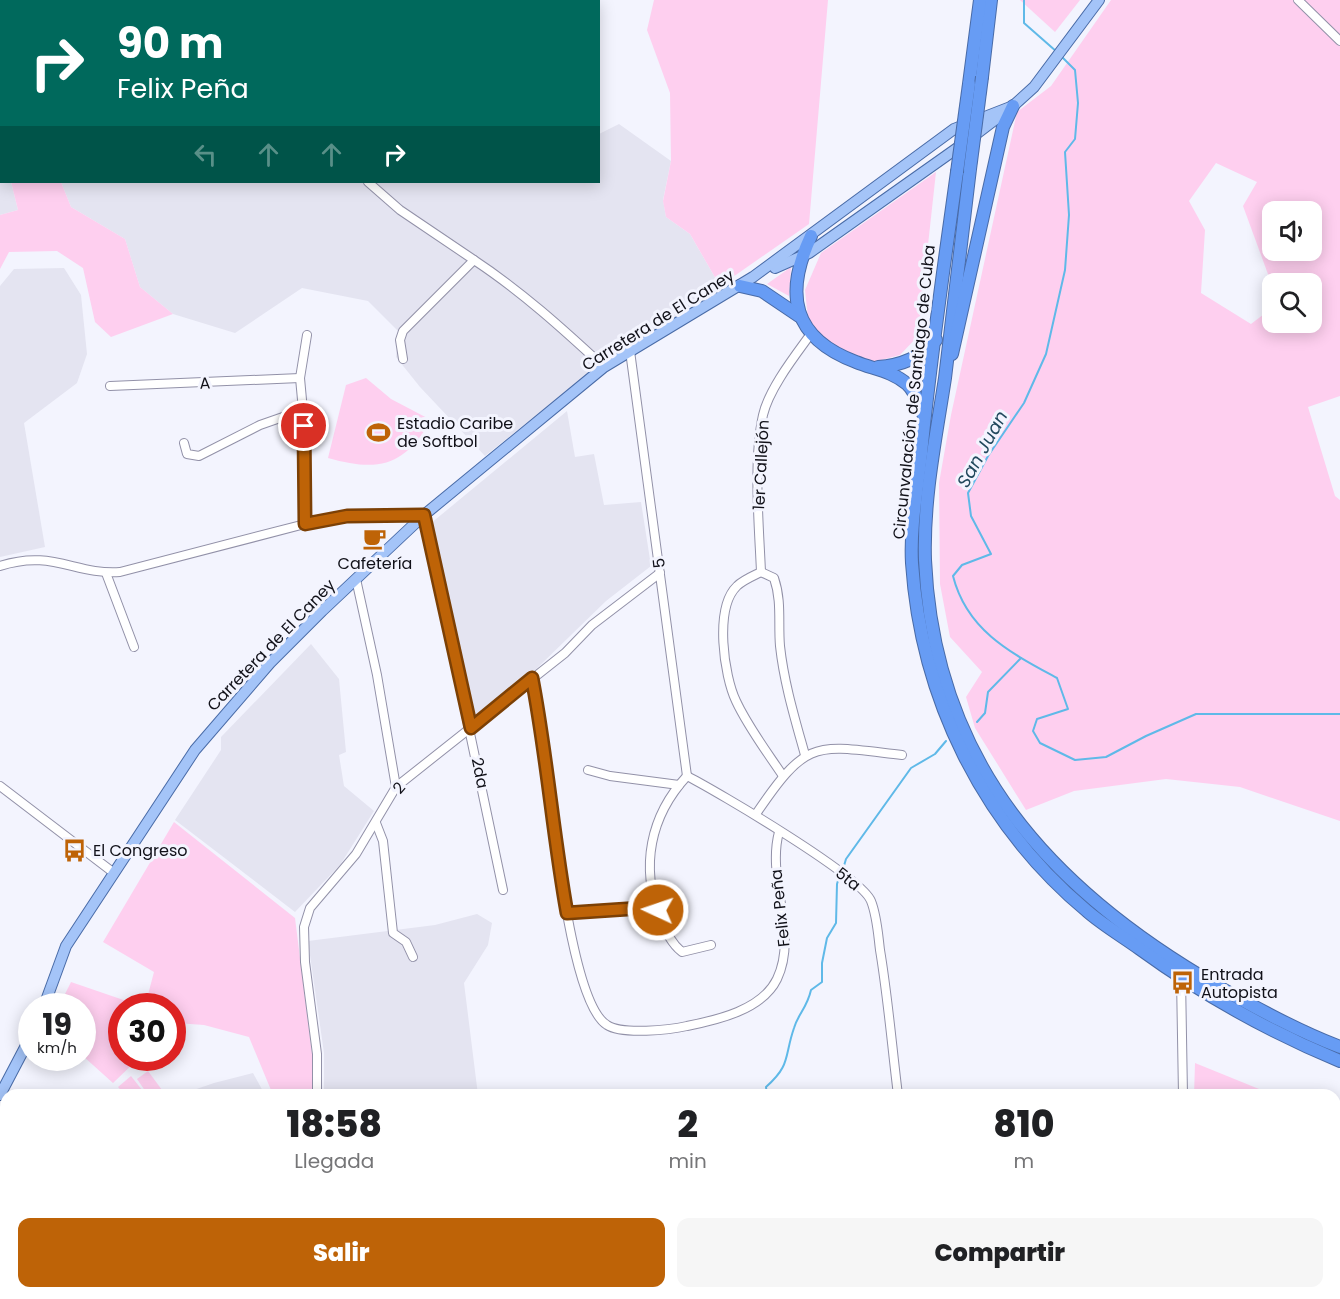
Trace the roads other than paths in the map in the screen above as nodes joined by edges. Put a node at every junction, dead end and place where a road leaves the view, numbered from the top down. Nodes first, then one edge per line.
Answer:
1 (980, 0) edge
2 (991, 0) edge
3 (1099, 0) edge
4 (1298, 0) edge
5 (1340, 41) edge
6 (1013, 106) junction
7 (369, 183) edge
8 (811, 236) junction
9 (805, 255) junction
10 (474, 260) junction
11 (753, 277) junction
12 (740, 286) junction
13 (953, 309) junction
14 (799, 316) junction
15 (937, 324) junction
16 (307, 335) dead end
17 (810, 335) junction
18 (934, 343) junction
19 (630, 351) junction
20 (920, 355) junction
21 (403, 359) dead end
22 (604, 367) junction
23 (873, 367) junction
24 (945, 375) junction
25 (300, 378) junction
26 (110, 386) dead end
27 (303, 410) junction
28 (924, 417) junction
29 (184, 443) dead end
30 (424, 515) junction
31 (305, 524) junction
32 (0, 566) edge
33 (761, 572) junction
34 (106, 573) junction
35 (660, 573) junction
36 (356, 579) junction
37 (134, 647) dead end
38 (532, 678) junction
39 (471, 728) junction
40 (805, 754) junction
41 (902, 755) dead end
42 (588, 770) dead end
43 (687, 776) junction
44 (783, 776) junction
45 (679, 785) junction
46 (0, 786) edge
47 (396, 787) junction
48 (756, 813) junction
49 (376, 823) junction
50 (779, 832) junction
51 (114, 873) junction
52 (503, 890) dead end
53 (657, 907) junction
54 (567, 913) junction
55 (711, 945) dead end
56 (413, 957) dead end
57 (1191, 971) junction
58 (1180, 978) junction
59 (49, 993) edge
60 (1340, 1047) edge
61 (18, 1061) edge
62 (1340, 1061) edge
63 (3, 1089) edge
64 (317, 1089) edge
65 (897, 1089) edge
66 (1183, 1089) edge

1 - 15 highway, Circunvalación de Santiago de Cuba, bridge
2 - 13 highway, Circunvalación de Santiago de Cuba, bridge
3 - 6 main road, Carretera de El Caney
4 - 5 street
6 - 8 main road, Carretera de El Caney
6 - 9 main road, Carretera de El Caney
6 - 24 highway
7 - 10 street
8 - 9 highway
8 - 11 main road, Carretera de El Caney
9 - 11 main road, Carretera de El Caney
9 - 14 highway
10 - 21 street
10 - 22 street
11 - 12 main road, Carretera de El Caney
12 - 14 highway
12 - 19 main road, Carretera de El Caney
13 - 18 highway
13 - 24 highway, Circunvalación de Santiago de Cuba
14 - 17 highway
15 - 18 highway, Circunvalación de Santiago de Cuba
15 - 20 highway
16 - 25 street
17 - 23 highway
17 - 33 street, 1er Callejón
18 - 20 highway
18 - 28 highway, Circunvalación de Santiago de Cuba
19 - 22 main road, Carretera de El Caney
19 - 35 street, 5
20 - 23 highway
22 - 30 main road, Carretera de El Caney
23 - 28 highway
24 - 57 highway, Circunvalación de Santiago de Cuba
25 - 26 street, A
25 - 27 street
27 - 29 street
27 - 31 street
28 - 58 highway, Circunvalación de Santiago de Cuba
30 - 31 street
30 - 36 main road, Carretera de El Caney
30 - 39 street, 2da
31 - 34 street
32 - 34 street
33 - 40 street
33 - 44 street
34 - 37 street
35 - 38 street, 2
35 - 43 street, 5
36 - 47 street
36 - 51 main road, Carretera de El Caney
38 - 39 street, 2
38 - 54 street, Felix Peña
39 - 47 street, 2
39 - 52 street, 2da
40 - 41 street
40 - 44 street
42 - 45 street
43 - 45 street
43 - 48 street, 5ta
44 - 48 street
45 - 53 street
46 - 51 street
47 - 49 street, 2
48 - 50 street, 5ta
49 - 56 street
49 - 64 street, 2
50 - 54 street, Felix Peña
50 - 65 street, 5ta
51 - 59 main road, Carretera de El Caney
53 - 54 street
53 - 55 street
57 - 58 street
57 - 60 highway, Circunvalación de Santiago de Cuba
58 - 62 highway, Circunvalación de Santiago de Cuba
58 - 66 street
61 - 63 main road

